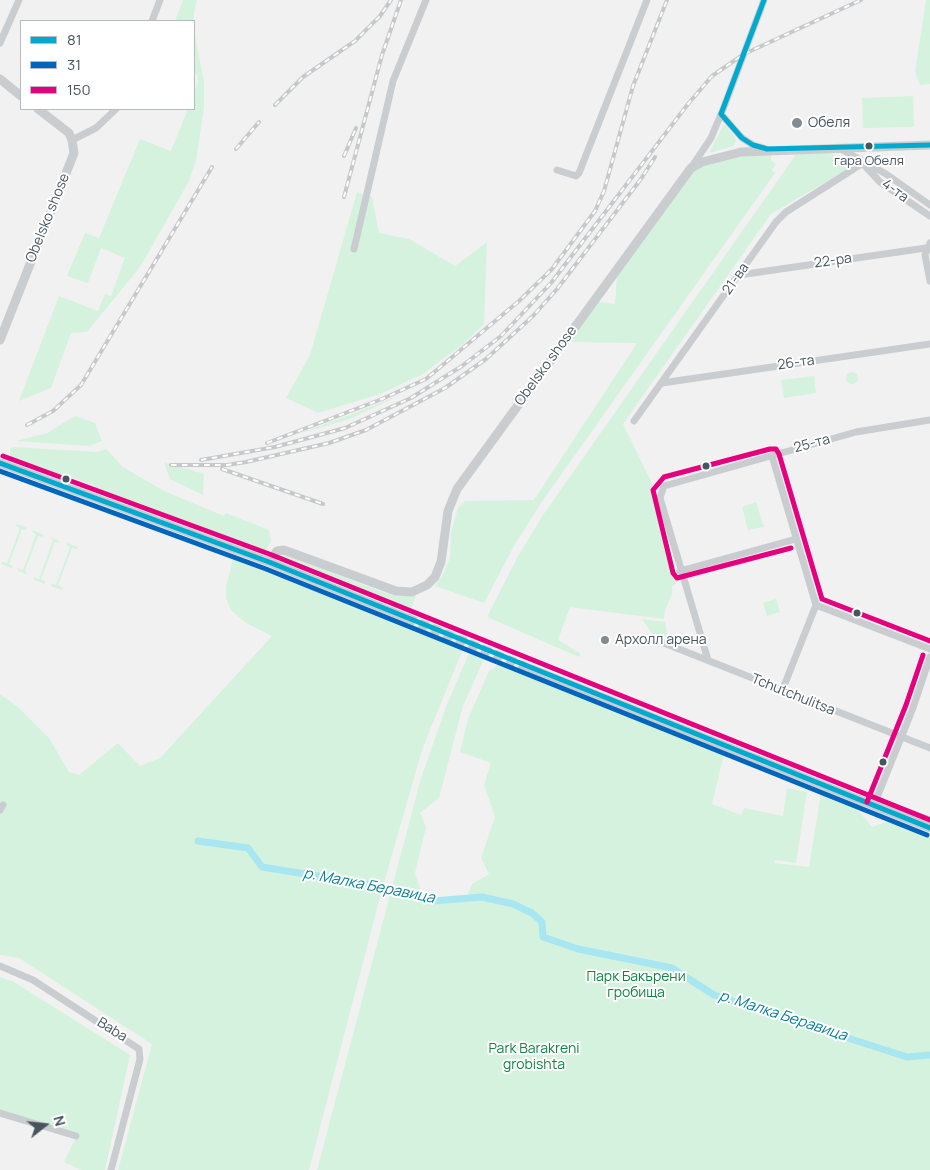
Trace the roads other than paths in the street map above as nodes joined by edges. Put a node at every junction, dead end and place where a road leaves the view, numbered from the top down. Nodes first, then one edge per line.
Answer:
1 (19, 0) edge
2 (160, 0) edge
3 (426, 0) edge
4 (646, 0) edge
5 (764, 0) edge
6 (152, 20) edge
7 (0, 43) edge
8 (0, 79) edge
9 (20, 95) edge
10 (39, 110) edge
11 (115, 110) edge
12 (721, 114) junction
13 (72, 140) junction
14 (930, 144) edge
15 (837, 147) junction
16 (768, 149) junction
17 (863, 163) junction
18 (690, 168) junction
19 (557, 170) dead end
20 (930, 205) edge
21 (930, 216) edge
22 (928, 246) edge
23 (354, 249) dead end
24 (739, 275) junction
25 (930, 281) edge
26 (0, 340) edge
27 (930, 344) edge
28 (662, 383) junction
29 (930, 420) edge
30 (634, 421) dead end
31 (772, 456) junction
32 (0, 464) edge
33 (796, 540) junction
34 (269, 562) junction
35 (680, 571) junction
36 (816, 605) junction
37 (407, 618) tunnel mouth
38 (656, 640) dead end
39 (930, 649) edge
40 (930, 657) edge
41 (708, 660) junction
42 (531, 669) tunnel mouth
43 (782, 691) junction
44 (902, 737) junction
45 (930, 748) edge
46 (874, 805) junction
47 (930, 821) edge
48 (930, 828) edge
49 (0, 966) edge
50 (0, 1113) edge
51 (76, 1136) dead end
52 (111, 1170) edge

1 - 7 street
2 - 6 street
3 - 23 street
4 - 19 street
5 - 12 street, Obelsko shose
8 - 9 street
10 - 13 street
11 - 13 street
12 - 16 street
12 - 18 street, Obelsko shose
13 - 26 street, Obelsko shose
14 - 15 street
15 - 16 street
15 - 17 street, 4-та
16 - 18 street
17 - 20 street, 4-та
17 - 21 street, 4-та
17 - 24 street, 21-ва
18 - 34 street, Obelsko shose
22 - 24 street, 22-ра
22 - 25 street
24 - 28 street, 21-ва
27 - 28 street, 26-та
28 - 30 street, 21-ва
29 - 31 street, 25-та
31 - 33 street
31 - 35 street, 25-та
32 - 34 street
33 - 35 street
33 - 36 street
34 - 37 street
35 - 41 street
36 - 39 street
36 - 43 street
38 - 41 street, Tchutchulitsa
40 - 44 street
41 - 43 street, Tchutchulitsa
42 - 46 street
43 - 44 street, Tchutchulitsa
44 - 45 street, Tchutchulitsa
44 - 46 street
46 - 47 street
46 - 48 street
49 - 52 street, Baba
50 - 51 street

